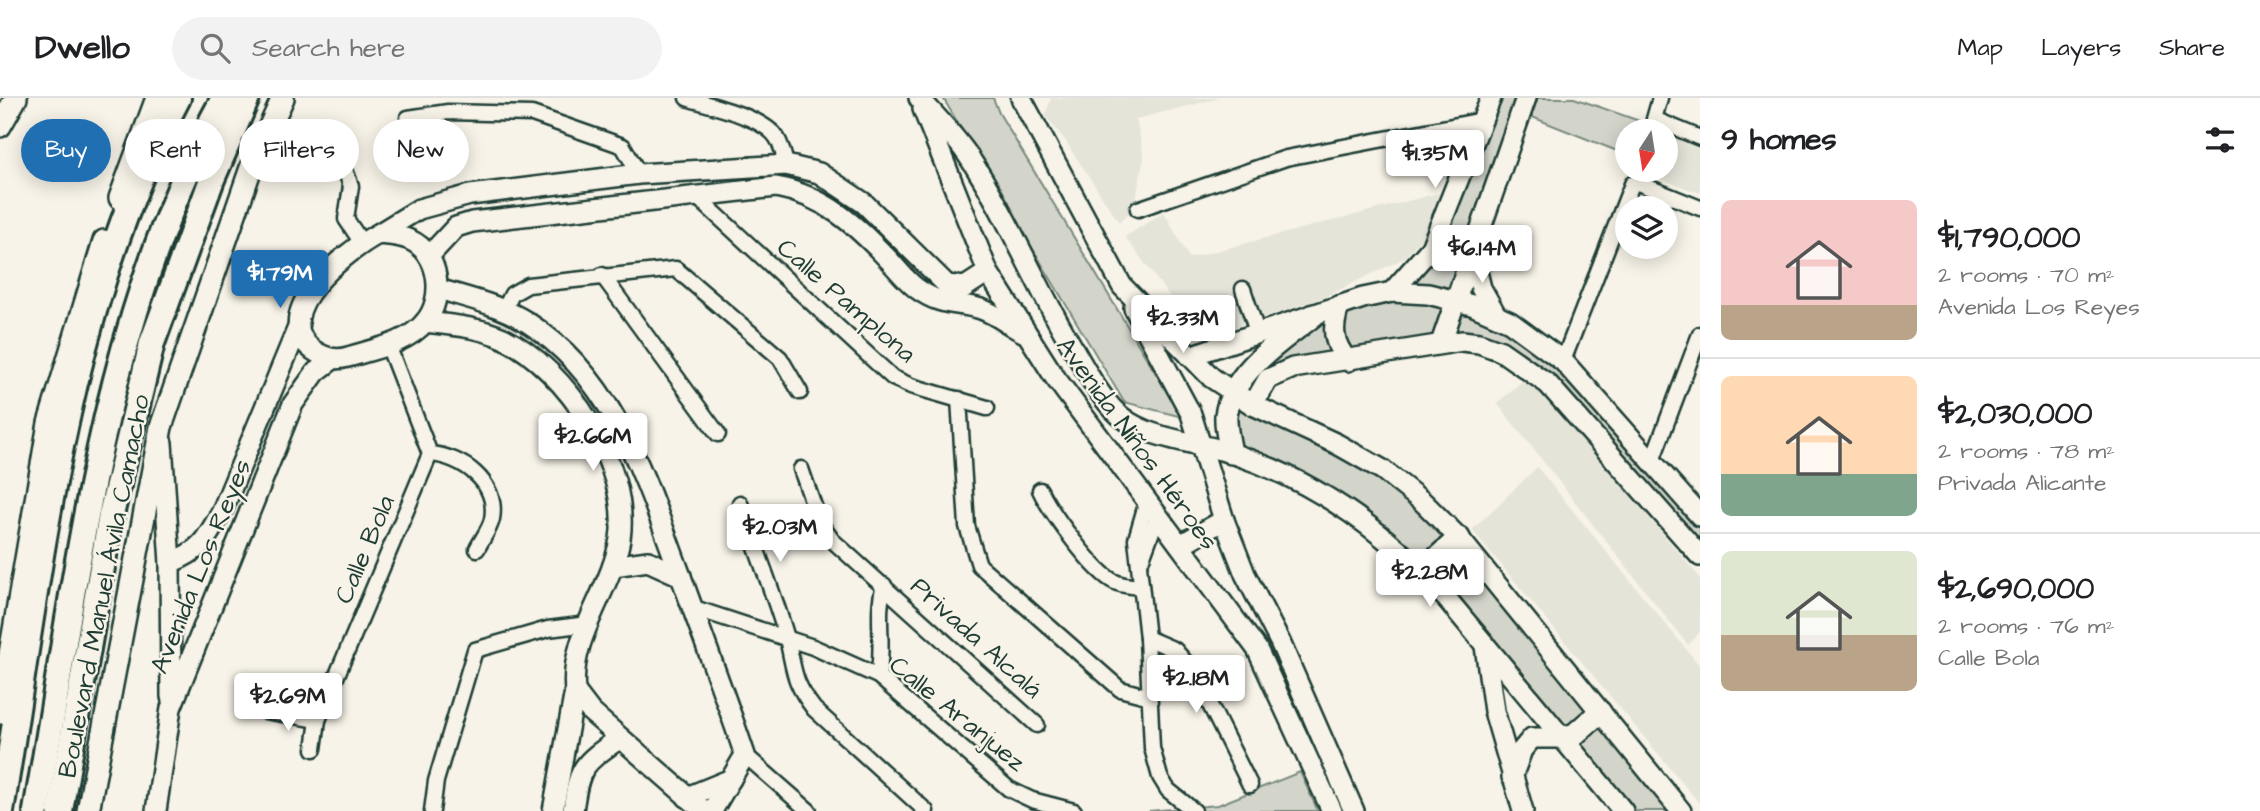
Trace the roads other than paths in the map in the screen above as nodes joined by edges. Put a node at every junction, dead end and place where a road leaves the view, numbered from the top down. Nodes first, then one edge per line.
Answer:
1 (16, 98) edge
2 (157, 98) edge
3 (178, 98) edge
4 (224, 98) edge
5 (247, 98) edge
6 (283, 98) edge
7 (687, 98) edge
8 (919, 98) edge
9 (1021, 98) edge
10 (1038, 98) edge
11 (1491, 98) edge
12 (1526, 98) edge
13 (1660, 98) edge
14 (408, 118) dead end
15 (1483, 120) junction
16 (1033, 122) junction
17 (0, 126) edge
18 (1700, 138) edge
19 (786, 164) junction
20 (639, 174) junction
21 (349, 182) edge
22 (694, 194) junction
23 (1700, 208) edge
24 (1138, 209) dead end
25 (370, 239) junction
26 (429, 256) junction
27 (1473, 256) junction
28 (988, 272) junction
29 (602, 275) junction
30 (1122, 286) junction
31 (438, 289) junction
32 (1244, 289) dead end
33 (1392, 292) junction
34 (967, 296) junction
35 (1455, 299) junction
36 (1339, 306) junction
37 (504, 310) junction
38 (1495, 313) junction
39 (1314, 315) junction
40 (425, 322) junction
41 (299, 325) junction
42 (1026, 333) junction
43 (1700, 334) edge
44 (1258, 335) junction
45 (1441, 343) junction
46 (388, 345) junction
47 (1190, 356) junction
48 (333, 359) junction
49 (1348, 361) junction
50 (1563, 361) junction
51 (800, 392) dead end
52 (1233, 394) junction
53 (958, 398) junction
54 (1253, 405) junction
55 (987, 408) dead end
56 (161, 427) junction
57 (718, 434) dead end
58 (1203, 444) junction
59 (1231, 453) junction
60 (430, 454) junction
61 (1652, 461) junction
62 (801, 469) dead end
63 (1040, 490) dead end
64 (740, 503) dead end
65 (1153, 508) junction
66 (1700, 516) edge
67 (1224, 520) junction
68 (1459, 538) junction
69 (1180, 545) junction
70 (477, 549) dead end
71 (1700, 556) edge
72 (170, 563) junction
73 (613, 566) junction
74 (1422, 571) junction
75 (681, 576) junction
76 (884, 586) junction
77 (1141, 587) junction
78 (694, 608) junction
79 (589, 624) junction
80 (786, 637) junction
81 (1147, 638) junction
82 (1485, 646) junction
83 (878, 676) junction
84 (575, 691) junction
85 (1150, 697) junction
86 (172, 708) junction
87 (264, 710) dead end
88 (1600, 712) junction
89 (0, 713) edge
90 (318, 720) junction
91 (1037, 725) dead end
92 (620, 738) junction
93 (1563, 738) junction
94 (314, 749) dead end
95 (745, 755) junction
96 (1512, 777) junction
97 (731, 779) junction
98 (1250, 785) dead end
99 (687, 797) junction
100 (1, 811) edge
101 (36, 811) edge
102 (60, 811) edge
103 (88, 811) edge
104 (156, 811) edge
105 (432, 811) edge
106 (553, 811) edge
107 (573, 811) edge
108 (705, 811) edge
109 (712, 811) edge
110 (809, 811) edge
111 (926, 811) edge
112 (1074, 811) edge
113 (1194, 811) edge
114 (1332, 811) edge
115 (1354, 811) edge
116 (1523, 811) edge
117 (1623, 811) edge
118 (1681, 811) edge

1 - 17 main road
2 - 89 main road
3 - 100 highway
4 - 101 highway, Boulevard Manuel Ávila Camacho
5 - 102 highway, Boulevard Manuel Ávila Camacho
6 - 56 main road, Boulevard Manuel Ávila Camacho
7 - 19 street
8 - 28 street, Avenida Niños Héroes
8 - 58 street
9 - 16 street, Avenida Niños Héroes
10 - 16 street
11 - 15 street
12 - 27 street
13 - 18 street
14 - 20 street
15 - 24 street
15 - 33 street
16 - 30 street, Avenida Niños Héroes
19 - 20 street
19 - 34 street
20 - 25 street
21 - 25 street
22 - 26 street
22 - 34 street
22 - 53 street, Calle Pamplona
23 - 50 street
25 - 26 street
25 - 41 street
26 - 31 street
27 - 35 street
27 - 38 street
28 - 34 street
28 - 42 street, Avenida Niños Héroes
29 - 37 street
29 - 51 street
29 - 57 street
30 - 47 street
30 - 58 street, Avenida Niños Héroes
31 - 37 street
31 - 40 street
32 - 44 street
33 - 35 street
33 - 36 street
34 - 42 street
35 - 38 street
35 - 45 street
36 - 39 street
36 - 49 street
37 - 75 street
38 - 50 street
39 - 44 street
39 - 52 main road
40 - 46 street
40 - 73 street
41 - 48 street
41 - 72 street, Avenida Los Reyes
42 - 65 street, Avenida Niños Héroes
43 - 61 street
44 - 47 street
45 - 49 street
45 - 71 street
46 - 48 street
46 - 60 street
47 - 52 street
48 - 86 street, Avenida Los Reyes
49 - 54 street
50 - 61 street
52 - 54 street
52 - 59 main road
53 - 55 street, Calle Pamplona
53 - 85 street
54 - 68 street
56 - 72 street
56 - 103 main road, Boulevard Manuel Ávila Camacho
58 - 59 street
58 - 67 street, Avenida Niños Héroes
59 - 74 street
60 - 70 street
60 - 90 street, Calle Bola
61 - 66 street
62 - 76 street, Privada Alcalá
63 - 77 street
64 - 80 street
65 - 69 street, Avenida Niños Héroes
65 - 77 street
67 - 69 street
67 - 115 street, Avenida Niños Héroes
68 - 74 main road
68 - 88 street
69 - 114 street, Avenida Niños Héroes
72 - 86 street
73 - 75 street
73 - 79 street
74 - 82 street
75 - 78 street
76 - 83 street, Privada Alcalá
76 - 91 street, Privada Alcalá
77 - 81 street
78 - 80 street, Calle Aranjuez
78 - 95 street
79 - 84 street
79 - 105 street
80 - 83 street, Calle Aranjuez
80 - 111 street
81 - 85 street
81 - 98 street
82 - 93 street
82 - 96 street
83 - 112 street, Calle Aranjuez
84 - 92 street
84 - 106 street
85 - 113 street
86 - 104 street, Avenida Los Reyes
87 - 90 street
88 - 93 main road
88 - 118 street
90 - 94 street, Calle Bola
92 - 99 street
92 - 107 street
93 - 96 street
93 - 117 street
95 - 97 street
95 - 110 street
96 - 116 street
97 - 99 street
97 - 109 street
99 - 108 street

